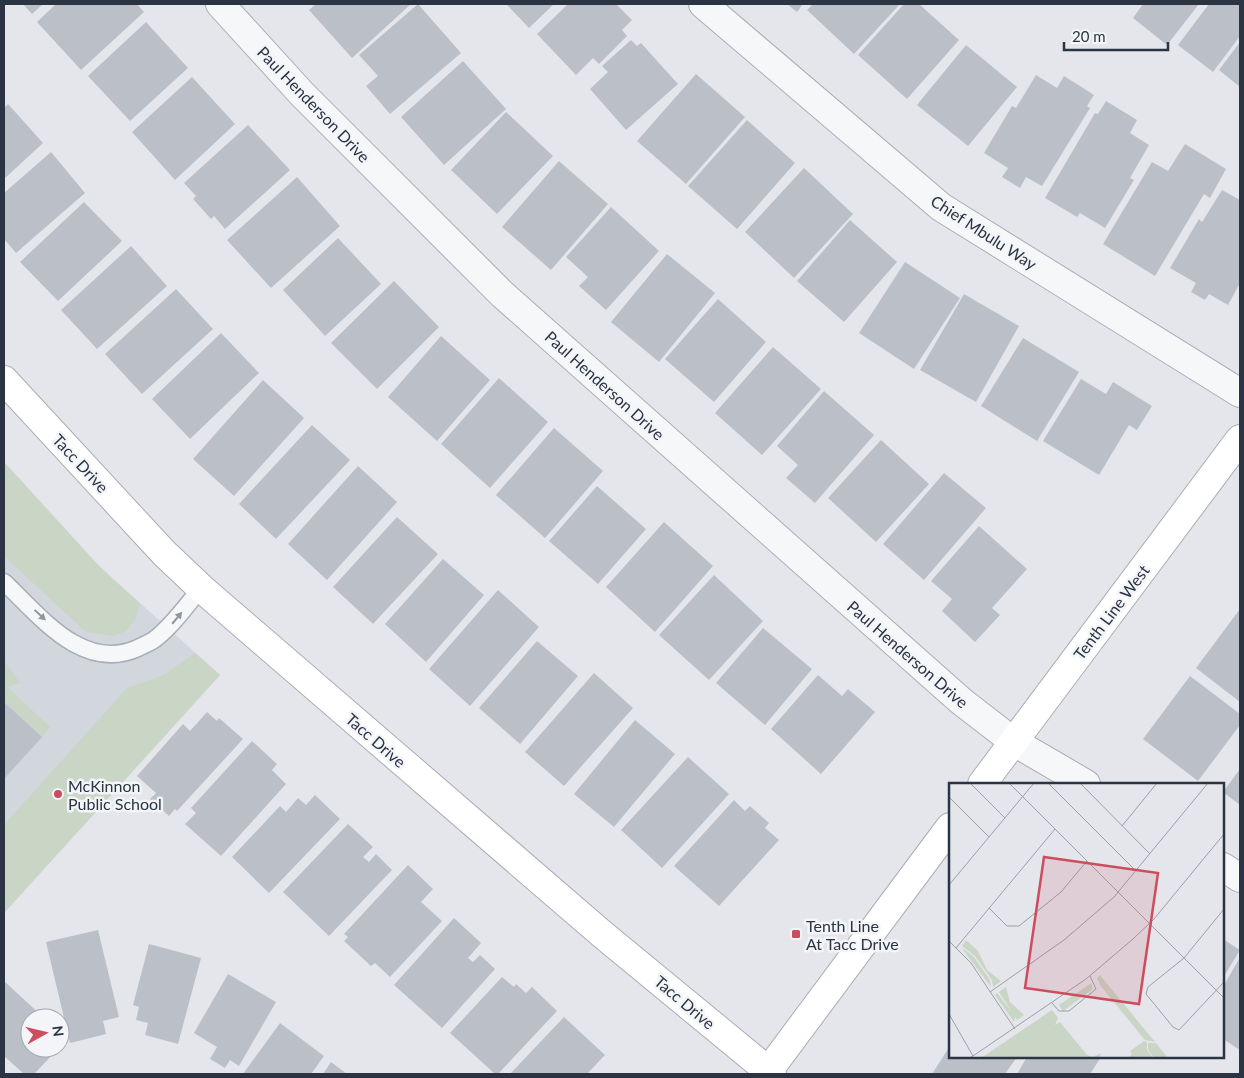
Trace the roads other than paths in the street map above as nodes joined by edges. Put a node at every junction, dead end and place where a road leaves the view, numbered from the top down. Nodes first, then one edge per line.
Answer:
1 (220, 4) edge
2 (703, 4) edge
3 (4, 380) edge
4 (1240, 393) edge
5 (1240, 439) edge
6 (4, 582) edge
7 (201, 588) junction
8 (1014, 742) junction
9 (983, 783) edge
10 (1084, 783) edge
11 (949, 827) edge
12 (769, 1073) edge

1 - 8 street, Paul Henderson Drive
2 - 4 street, Chief Mbulu Way
3 - 7 street, Tacc Drive
5 - 8 street, Tenth Line West
6 -> 7 lane
7 - 12 street, Tacc Drive
8 - 9 street, Tenth Line West
8 - 10 street, Paul Henderson Drive
11 - 12 street

